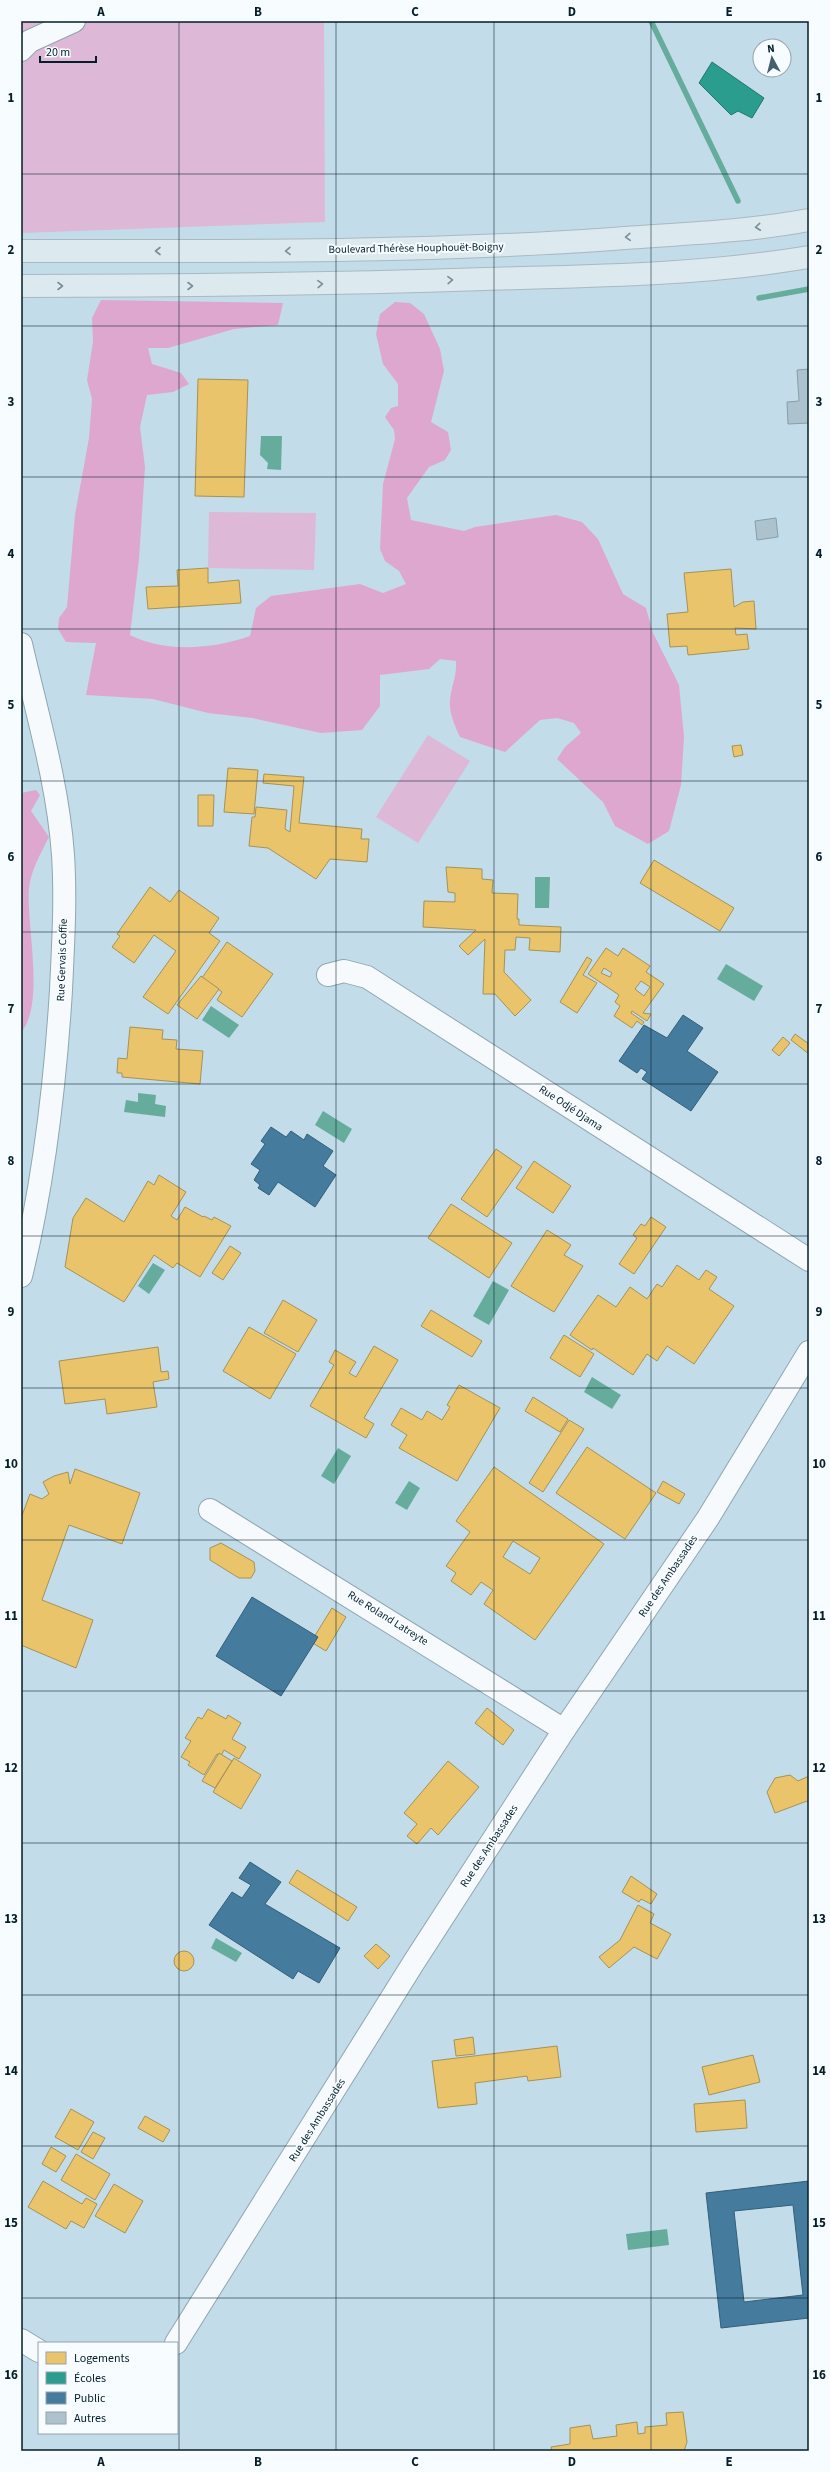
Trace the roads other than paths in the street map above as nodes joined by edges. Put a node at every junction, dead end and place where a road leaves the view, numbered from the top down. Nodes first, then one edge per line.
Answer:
1 (74, 21) edge
2 (21, 50) edge
3 (809, 220) edge
4 (21, 251) edge
5 (809, 257) edge
6 (21, 286) edge
7 (21, 644) edge
8 (328, 975) dead end
9 (809, 1260) edge
10 (21, 1276) edge
11 (809, 1352) edge
12 (210, 1510) dead end
13 (564, 1730) junction
14 (21, 2340) edge
15 (177, 2342) edge
16 (38, 2350) edge

1 - 2 street
3 -> 4 main road, Boulevard Thérèse Houphouët-Boigny
6 -> 5 main road
7 - 10 street, Rue Gervais Coffie
8 - 9 street, Rue Odjé Djama
11 - 13 street, Rue des Ambassades
12 - 13 street, Rue Roland Latreyte
13 - 15 street, Rue des Ambassades
14 - 16 street

